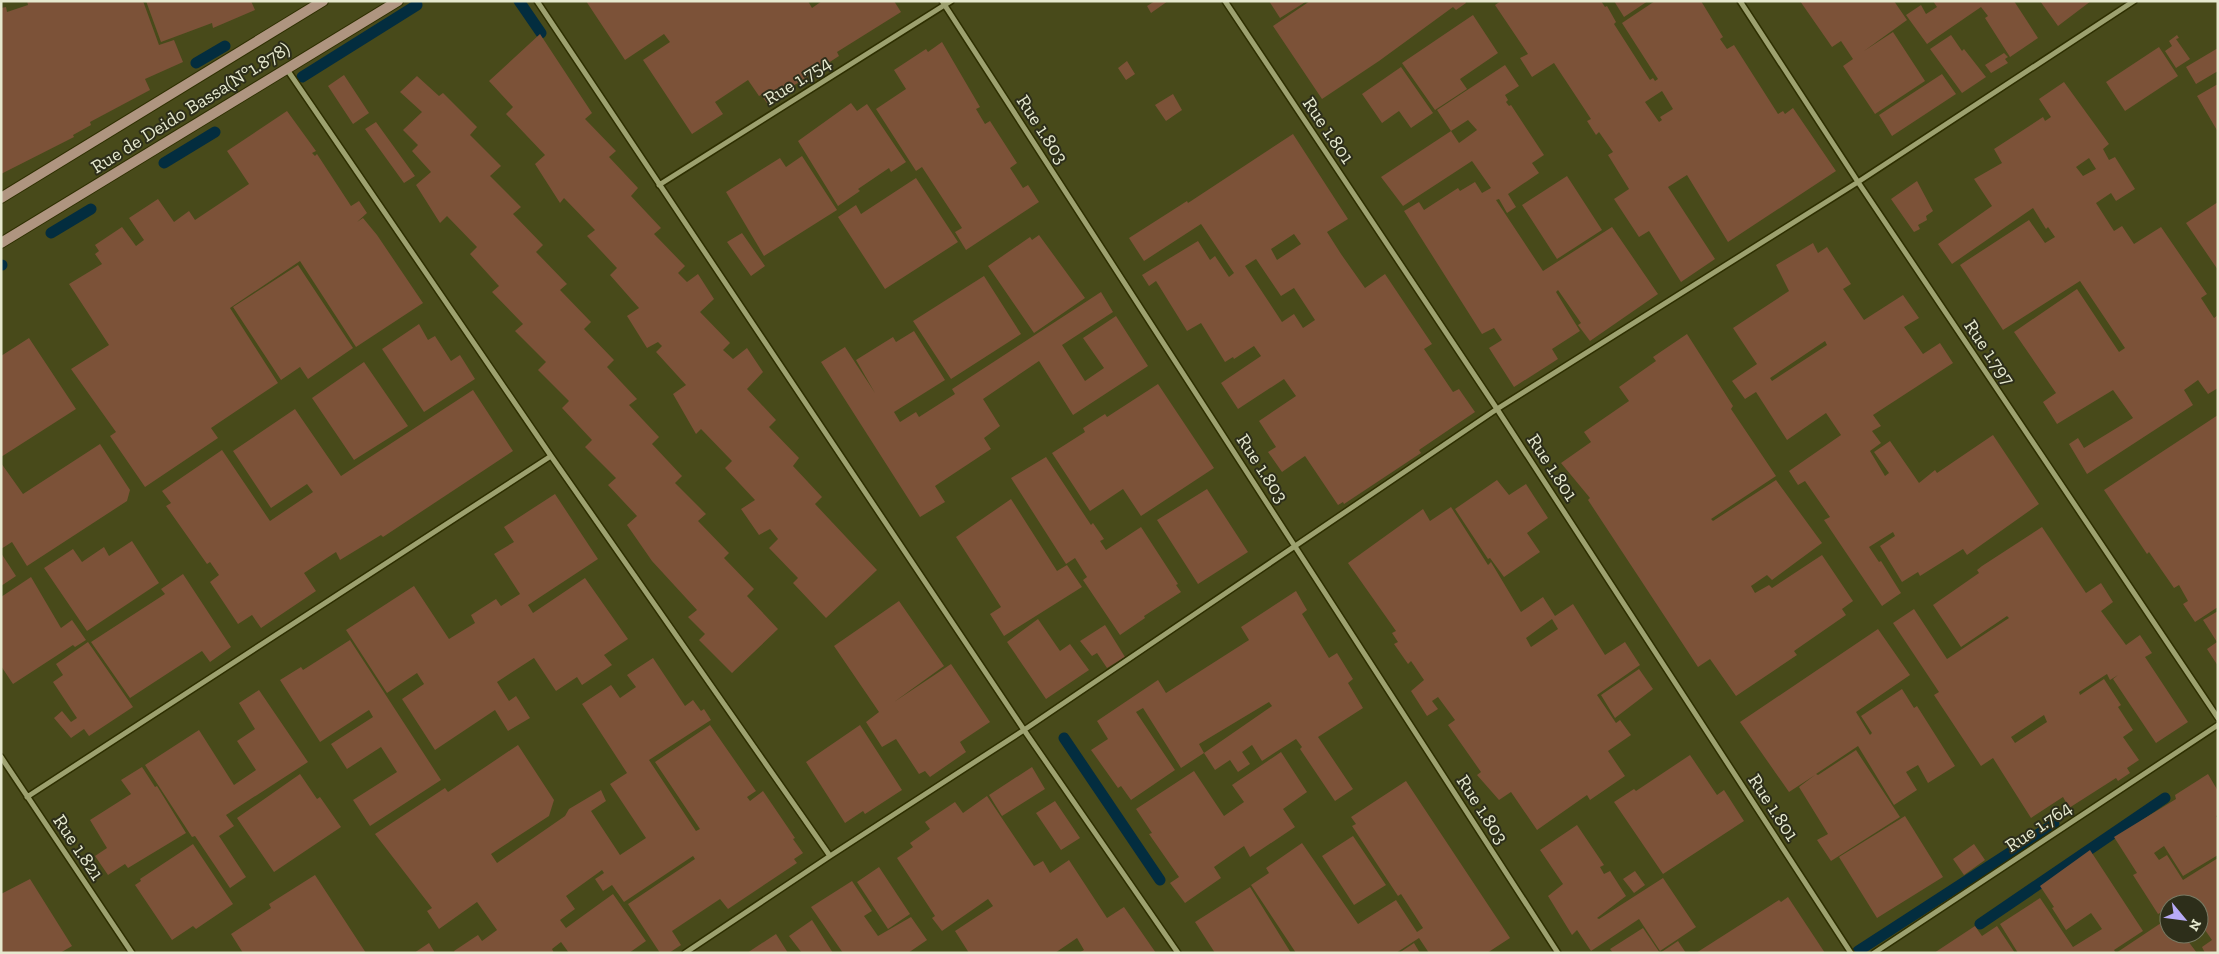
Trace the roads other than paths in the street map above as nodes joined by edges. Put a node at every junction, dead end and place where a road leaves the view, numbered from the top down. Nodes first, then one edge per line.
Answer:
1 (323, 1) edge
2 (398, 1) edge
3 (537, 1) edge
4 (951, 1) edge
5 (1225, 1) edge
6 (1740, 1) edge
7 (2134, 1) edge
8 (943, 3) edge
9 (286, 68) junction
10 (1858, 182) junction
11 (659, 185) junction
12 (1, 198) edge
13 (1, 243) edge
14 (1497, 409) junction
15 (551, 456) junction
16 (1296, 546) junction
17 (2218, 718) edge
18 (2218, 725) edge
19 (1024, 730) junction
20 (1, 757) edge
21 (27, 797) junction
22 (830, 856) junction
23 (689, 952) edge
24 (132, 953) edge
25 (1178, 953) edge
26 (1558, 953) edge
27 (1851, 953) edge
28 (1874, 953) edge

1 - 12 main road, Rue de Deido Bassa(N°1.878)
2 - 9 main road, Rue de Deido Bassa(N°1.878)
3 - 11 street
4 - 8 street, Rue 1.754
5 - 14 street, Rue 1.801
6 - 10 street, Rue 1.797
7 - 10 street
8 - 11 street, Rue 1.754
8 - 16 street, Rue 1.803
9 - 13 main road, Rue de Deido Bassa(N°1.878)
9 - 15 street
10 - 14 street
10 - 17 street, Rue 1.797
11 - 19 street
14 - 16 street
14 - 27 street, Rue 1.801
15 - 21 street
15 - 22 street
16 - 19 street
16 - 26 street, Rue 1.803
18 - 28 street, Rue 1.764
19 - 22 street
19 - 25 street
20 - 21 street, Rue 1.821
21 - 24 street, Rue 1.821
22 - 23 street

